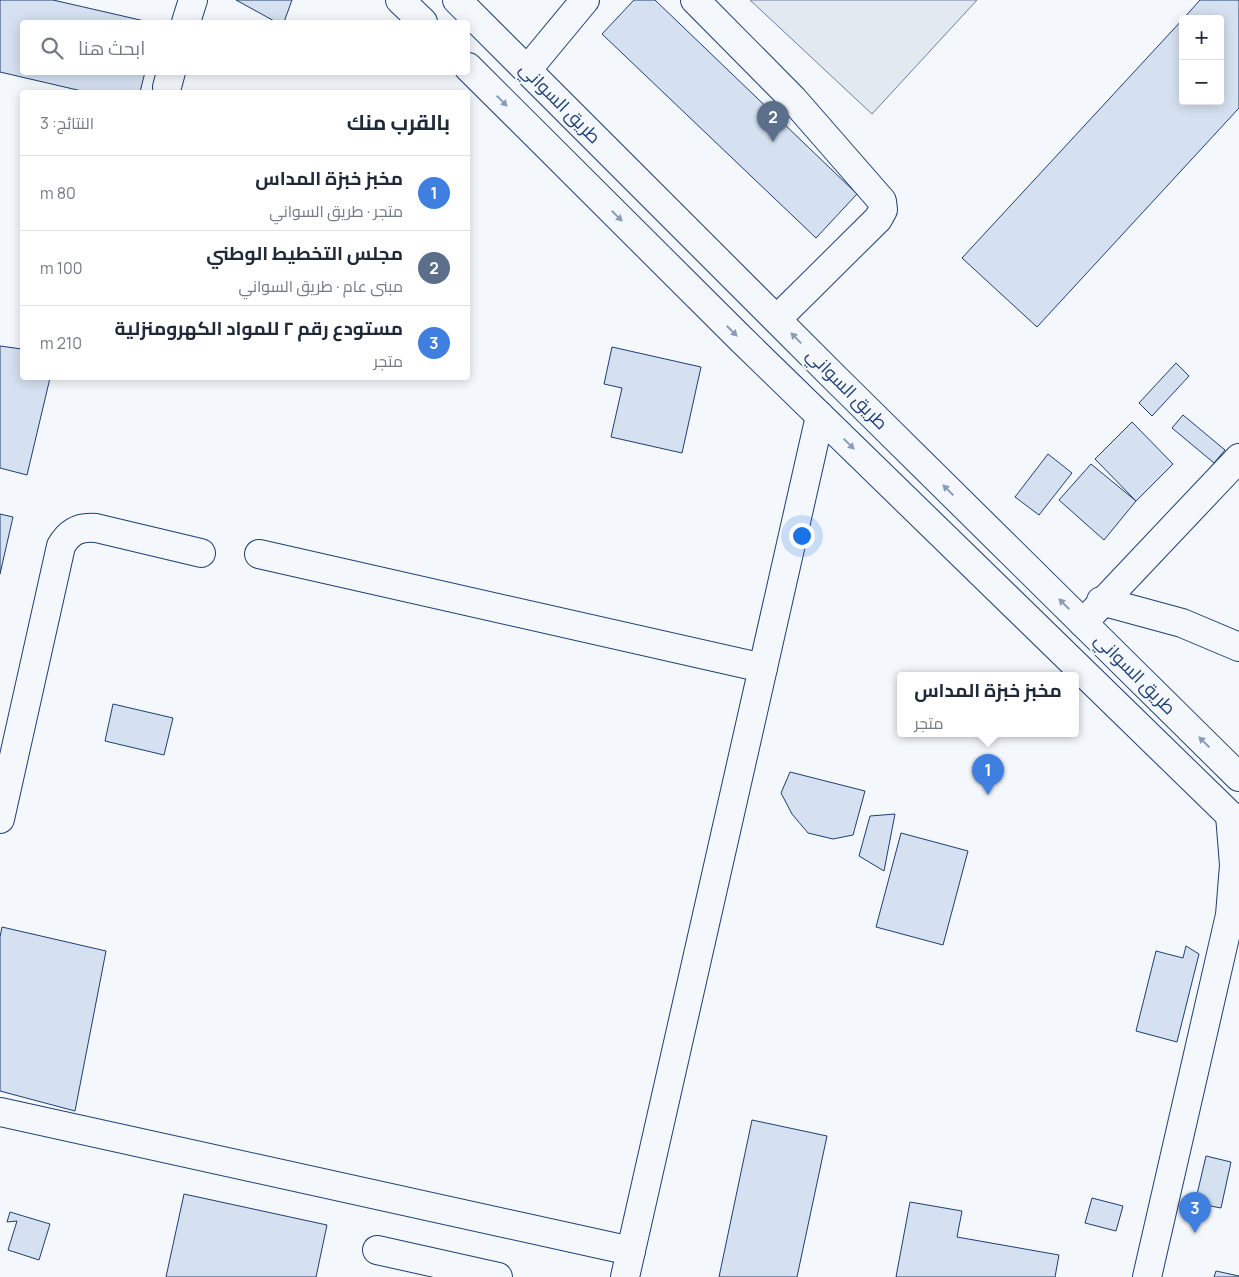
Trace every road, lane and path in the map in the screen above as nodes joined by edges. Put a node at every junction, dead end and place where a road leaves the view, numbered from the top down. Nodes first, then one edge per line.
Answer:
1 (193, 0) edge
2 (400, 0) edge
3 (457, 0) edge
4 (585, 0) edge
5 (695, 0) edge
6 (187, 20) edge
7 (421, 20) edge
8 (470, 69) edge
9 (527, 70) junction
10 (777, 319) junction
11 (820, 416) junction
12 (1239, 458) edge
13 (201, 553) dead end
14 (259, 554) dead end
15 (1101, 601) junction
16 (1083, 623) junction
17 (1239, 647) edge
18 (763, 668) junction
19 (1239, 777) edge
20 (0, 819) edge
21 (1234, 819) edge
22 (1234, 913) edge
23 (0, 1112) edge
24 (377, 1250) dead end
25 (631, 1251) junction
26 (498, 1277) edge
27 (625, 1277) edge
28 (1147, 1277) edge

1 - 6 main road
2 - 7 main road
3 - 9 main road, طريق السواني
4 - 9 main road
5 - 10 main road
8 -> 11 main road, طريق السواني
9 - 10 main road, طريق السواني
16 -> 10 main road, طريق السواني
11 - 18 main road
11 -> 21 main road, طريق السواني
12 - 15 main road
13 - 20 main road
14 - 18 main road
15 - 16 main road
15 - 17 main road
19 -> 16 main road, طريق السواني
18 - 25 main road
21 - 22 main road
22 - 28 main road
23 - 25 main road
24 - 26 main road
25 - 27 main road

